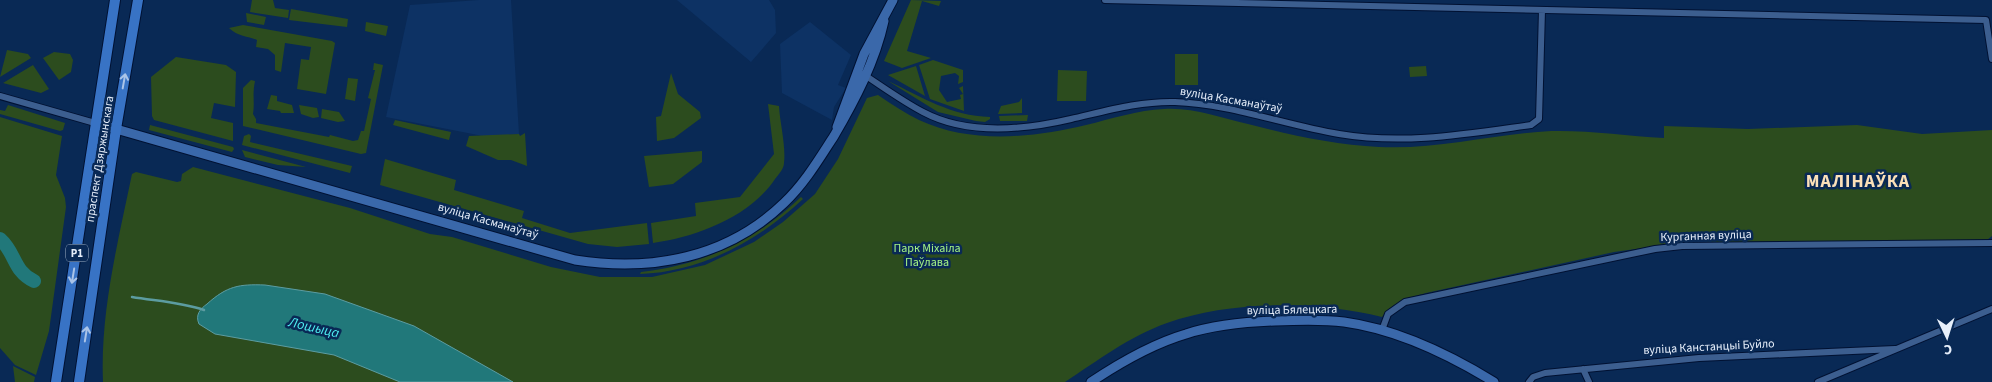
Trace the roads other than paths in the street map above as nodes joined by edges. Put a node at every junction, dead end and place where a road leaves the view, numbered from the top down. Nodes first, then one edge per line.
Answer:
1 (115, 0) edge
2 (138, 0) edge
3 (894, 0) edge
4 (1105, 0) edge
5 (1542, 10) junction
6 (1992, 59) edge
7 (861, 73) junction
8 (0, 96) edge
9 (95, 124) junction
10 (116, 129) junction
11 (1992, 244) edge
12 (1992, 309) edge
13 (1382, 330) junction
14 (1895, 349) junction
15 (1583, 370) junction
16 (56, 382) edge
17 (79, 382) edge
18 (1092, 382) edge
19 (1494, 382) edge
20 (1529, 382) edge
21 (1589, 382) edge
22 (1818, 382) edge

1 - 9 main road, праспект Дзяржынскага / Р1
10 -> 2 main road, праспект Дзяржынскага / Р1
3 - 7 street, вуліца Касманаўтаў
4 - 5 street
5 - 6 street
5 - 7 street, вуліца Касманаўтаў
7 - 10 street, вуліца Касманаўтаў
8 - 9 street
9 - 10 street, вуліца Касманаўтаў
9 -> 16 main road, праспект Дзяржынскага / Р1
17 -> 10 main road, праспект Дзяржынскага / Р1
11 - 13 street, Курганная вуліца
12 - 14 street
13 - 18 street, вуліца Бялецкага
13 - 19 street, вуліца Бялецкага
14 - 15 street, вуліца Канстанцыі Буйло
14 - 22 street
15 - 20 street, вуліца Канстанцыі Буйло
15 - 21 street

